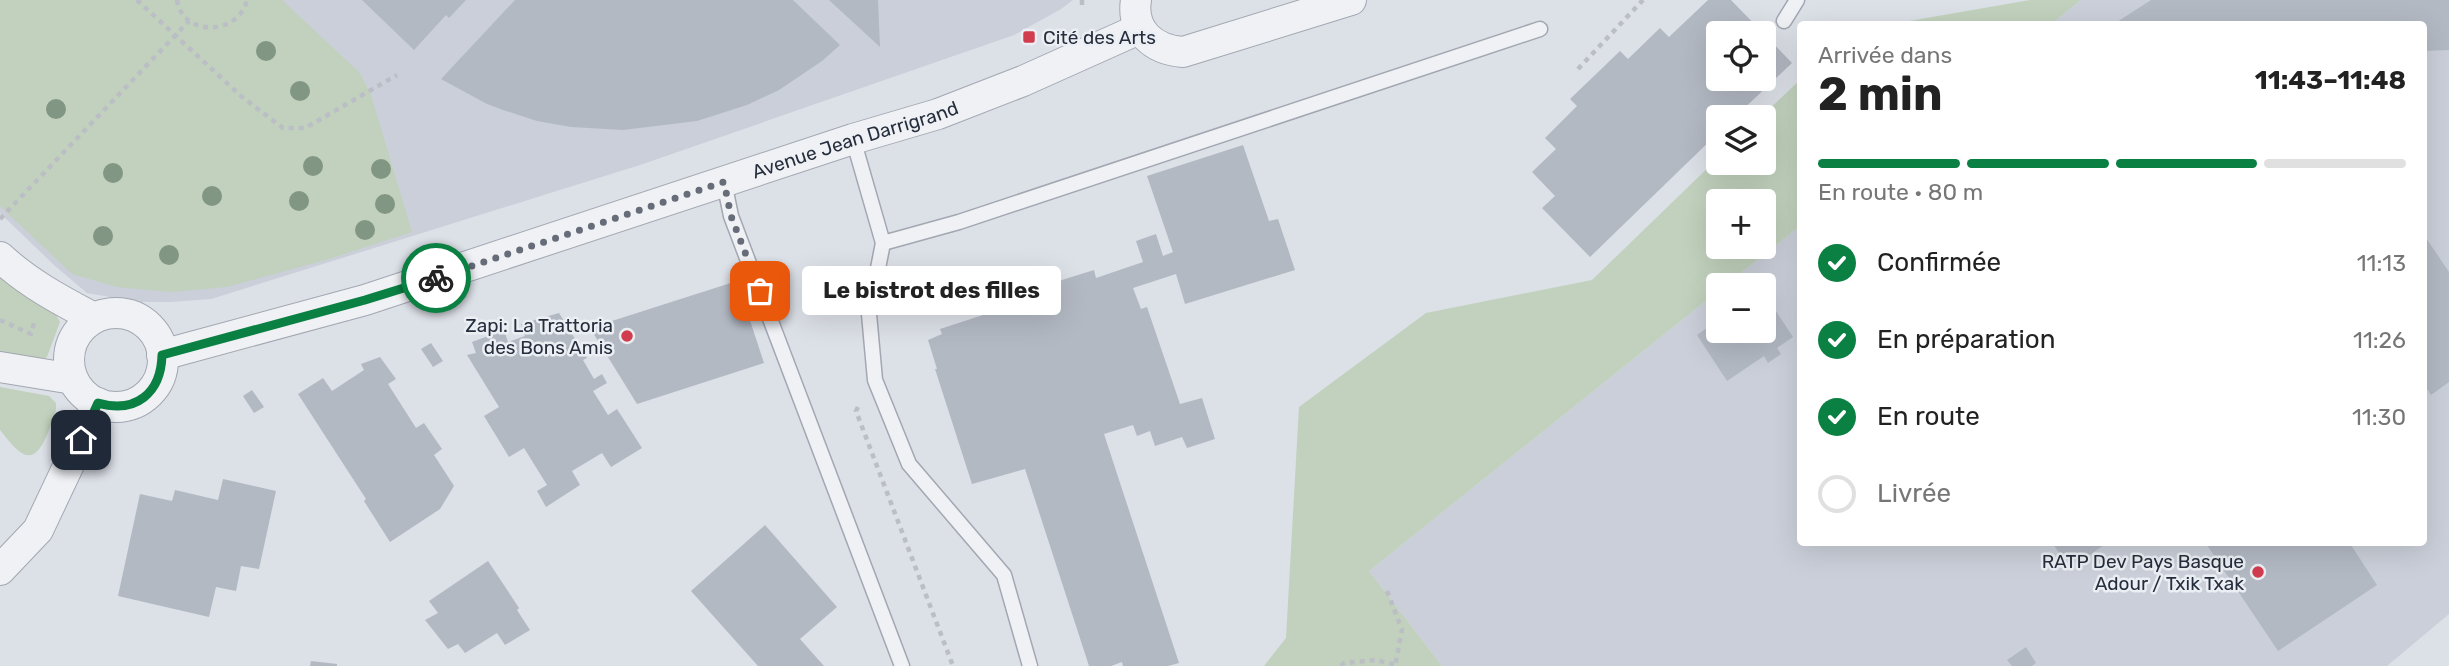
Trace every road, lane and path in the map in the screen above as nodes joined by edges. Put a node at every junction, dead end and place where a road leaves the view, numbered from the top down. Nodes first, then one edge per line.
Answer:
1 (136, 0) edge
2 (177, 0) edge
3 (247, 0) edge
4 (1352, 0) edge
5 (1643, 0) edge
6 (1797, 0) edge
7 (1138, 15) edge
8 (189, 21) junction
9 (1784, 21) dead end
10 (1540, 29) dead end
11 (175, 36) junction
12 (1578, 69) dead end
13 (397, 75) dead end
14 (853, 139) junction
15 (724, 182) junction
16 (0, 219) edge
17 (883, 243) junction
18 (0, 257) edge
19 (94, 318) junction
20 (162, 355) junction
21 (0, 367) edge
22 (73, 379) junction
23 (875, 380) junction
24 (98, 403) junction
25 (0, 570) edge
26 (1387, 591) dead end
27 (902, 666) edge
28 (953, 666) edge
29 (1030, 666) edge
30 (1341, 666) edge
31 (1396, 666) edge

1 - 11 path
2 - 8 path
3 - 8 path
4 - 7 street
5 - 12 path
6 - 9 lane
7 - 14 street, Avenue Jean Darrigrand
8 - 11 path
10 - 17 lane
11 - 13 path
11 - 16 path
14 - 15 street, Avenue Jean Darrigrand
14 - 17 lane
15 - 20 street, Avenue Jean Darrigrand
15 - 27 lane
17 - 23 lane
18 - 19 street
19 - 20 street
19 - 22 street
20 - 24 street
21 - 22 street
22 - 24 street
23 - 28 path
23 - 29 lane
24 - 25 street
26 - 31 path
30 - 31 path

